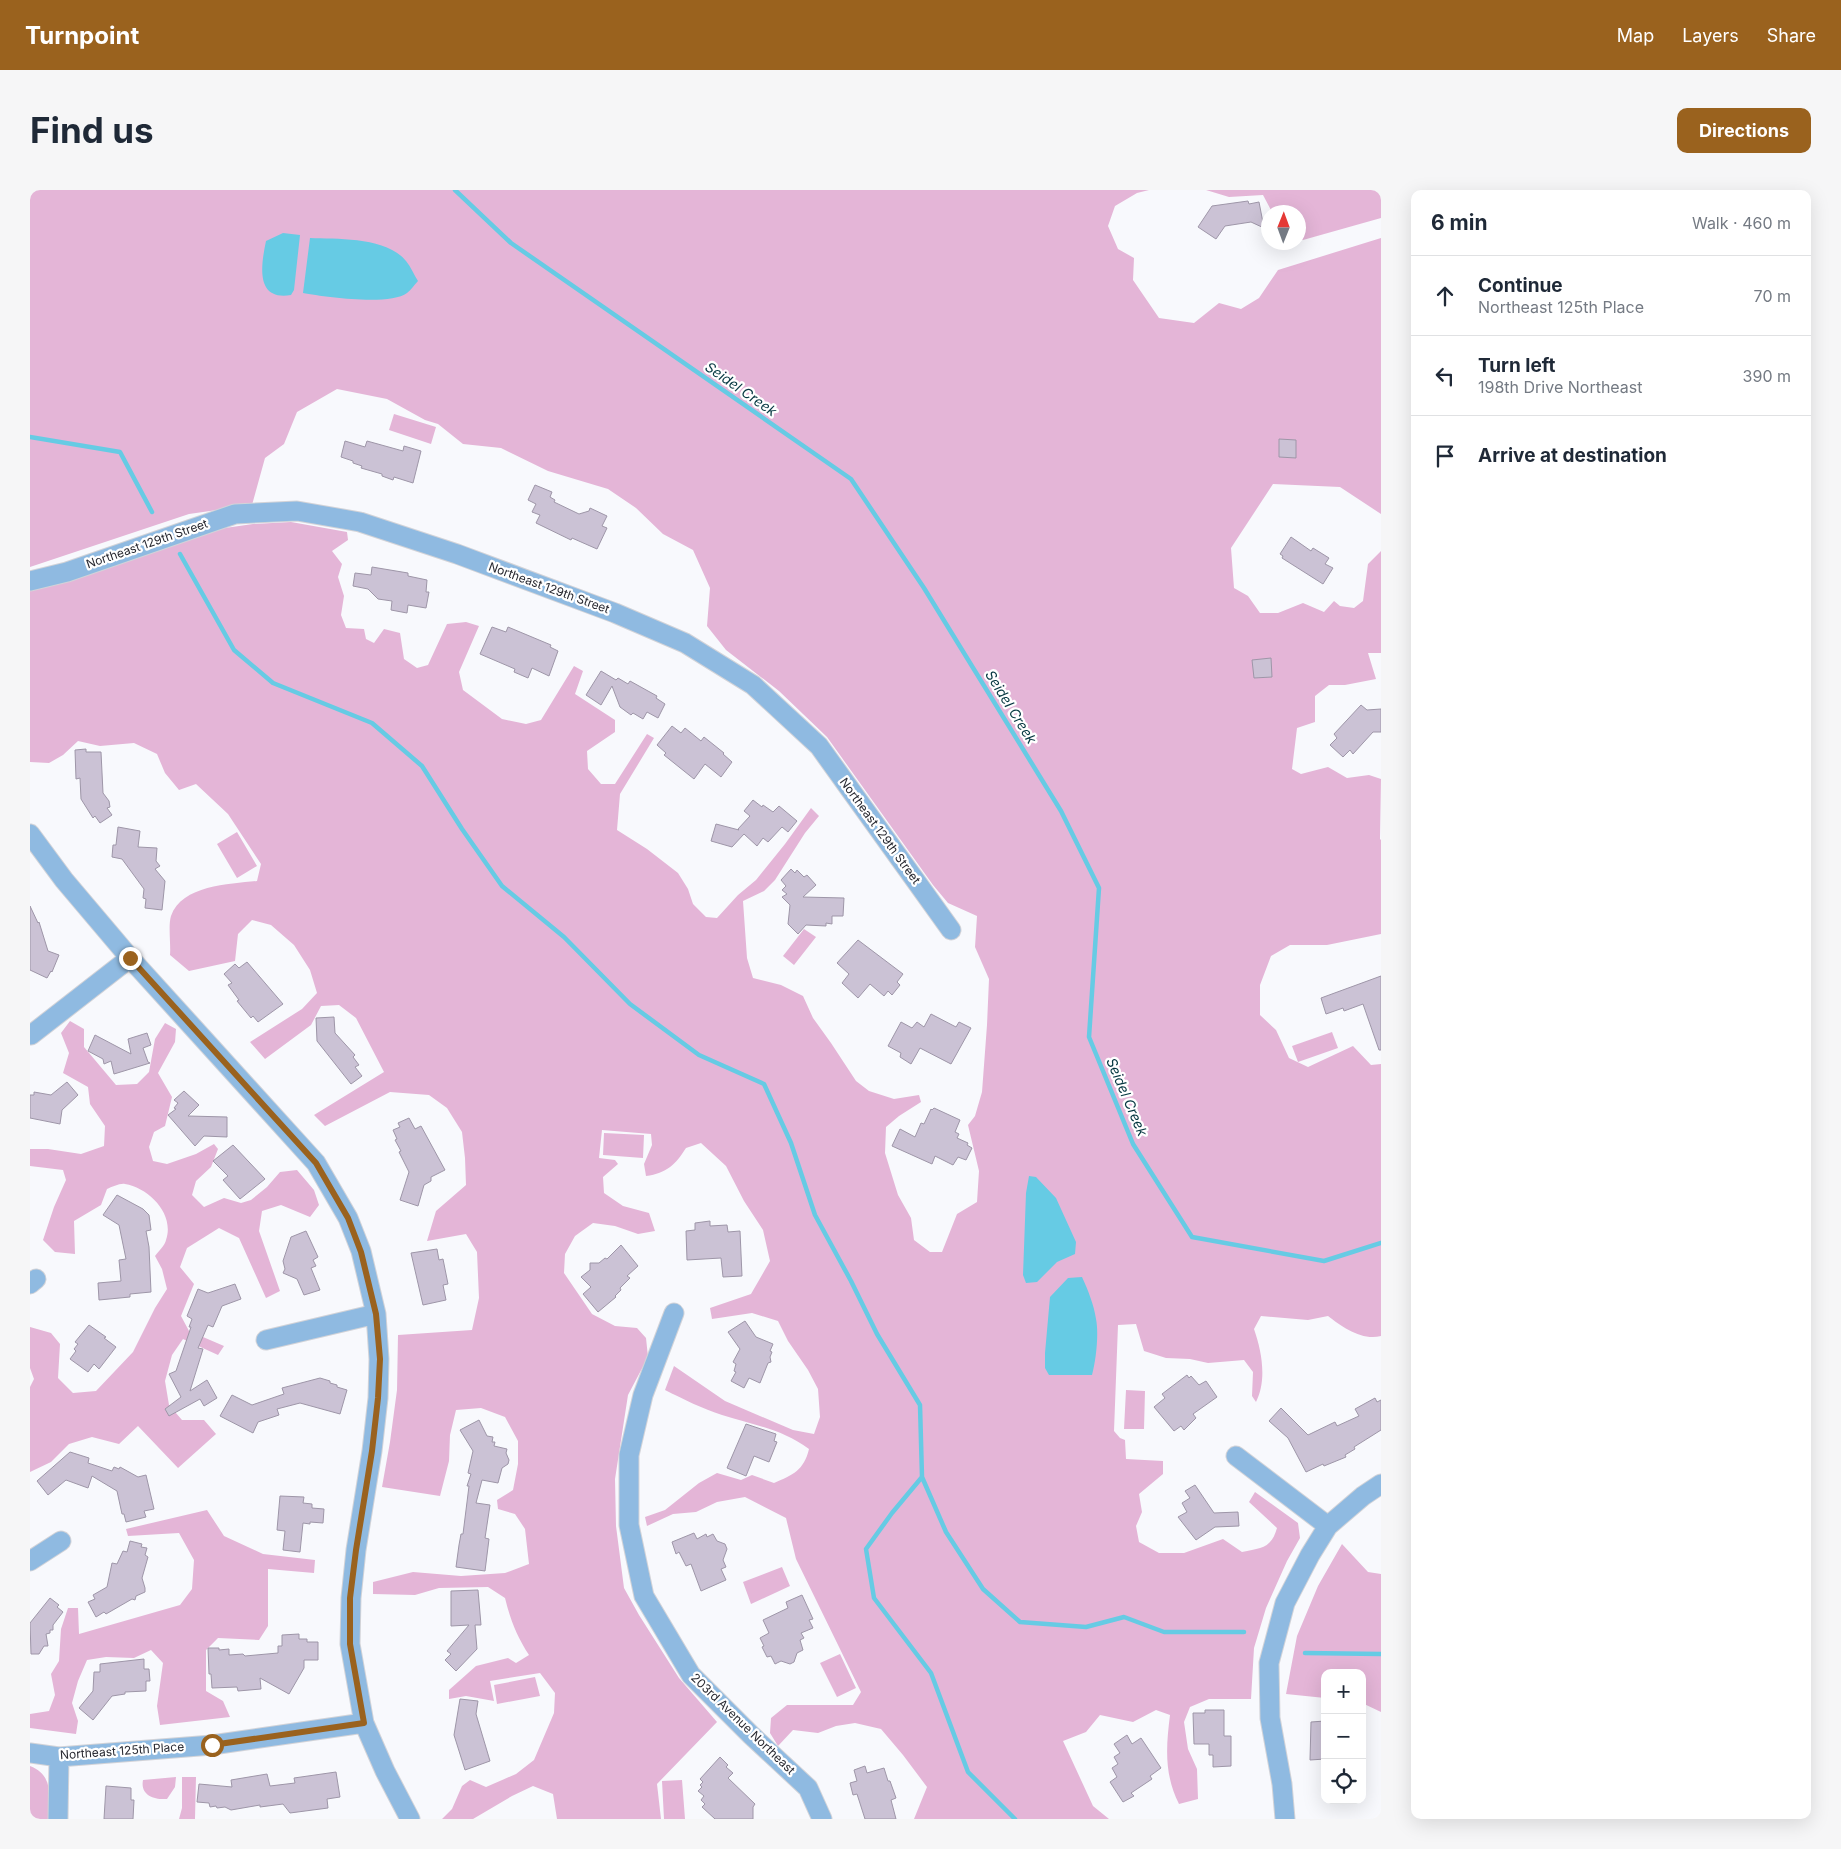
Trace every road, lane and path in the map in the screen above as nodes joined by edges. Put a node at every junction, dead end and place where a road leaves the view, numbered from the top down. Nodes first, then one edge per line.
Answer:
1 (30, 581) edge
2 (30, 834) edge
3 (951, 930) dead end
4 (130, 958) junction
5 (31, 1035) dead end
6 (674, 1313) dead end
7 (376, 1314) junction
8 (266, 1340) dead end
9 (1236, 1456) dead end
10 (1381, 1484) edge
11 (1328, 1526) junction
12 (61, 1541) dead end
13 (30, 1561) edge
14 (364, 1723) junction
15 (30, 1753) edge
16 (59, 1757) junction
17 (58, 1819) edge
18 (410, 1819) edge
19 (822, 1819) edge
20 (1286, 1819) edge

1 - 3 street, Northeast 129th Street
2 - 4 street
4 - 5 street
4 - 7 street
6 - 19 street, 203rd Avenue Northeast
7 - 8 street
7 - 14 street
9 - 11 street
10 - 11 street
11 - 20 street
12 - 13 street
14 - 16 street, Northeast 125th Place
14 - 18 street
15 - 16 street, Northeast 125th Place
16 - 17 street

